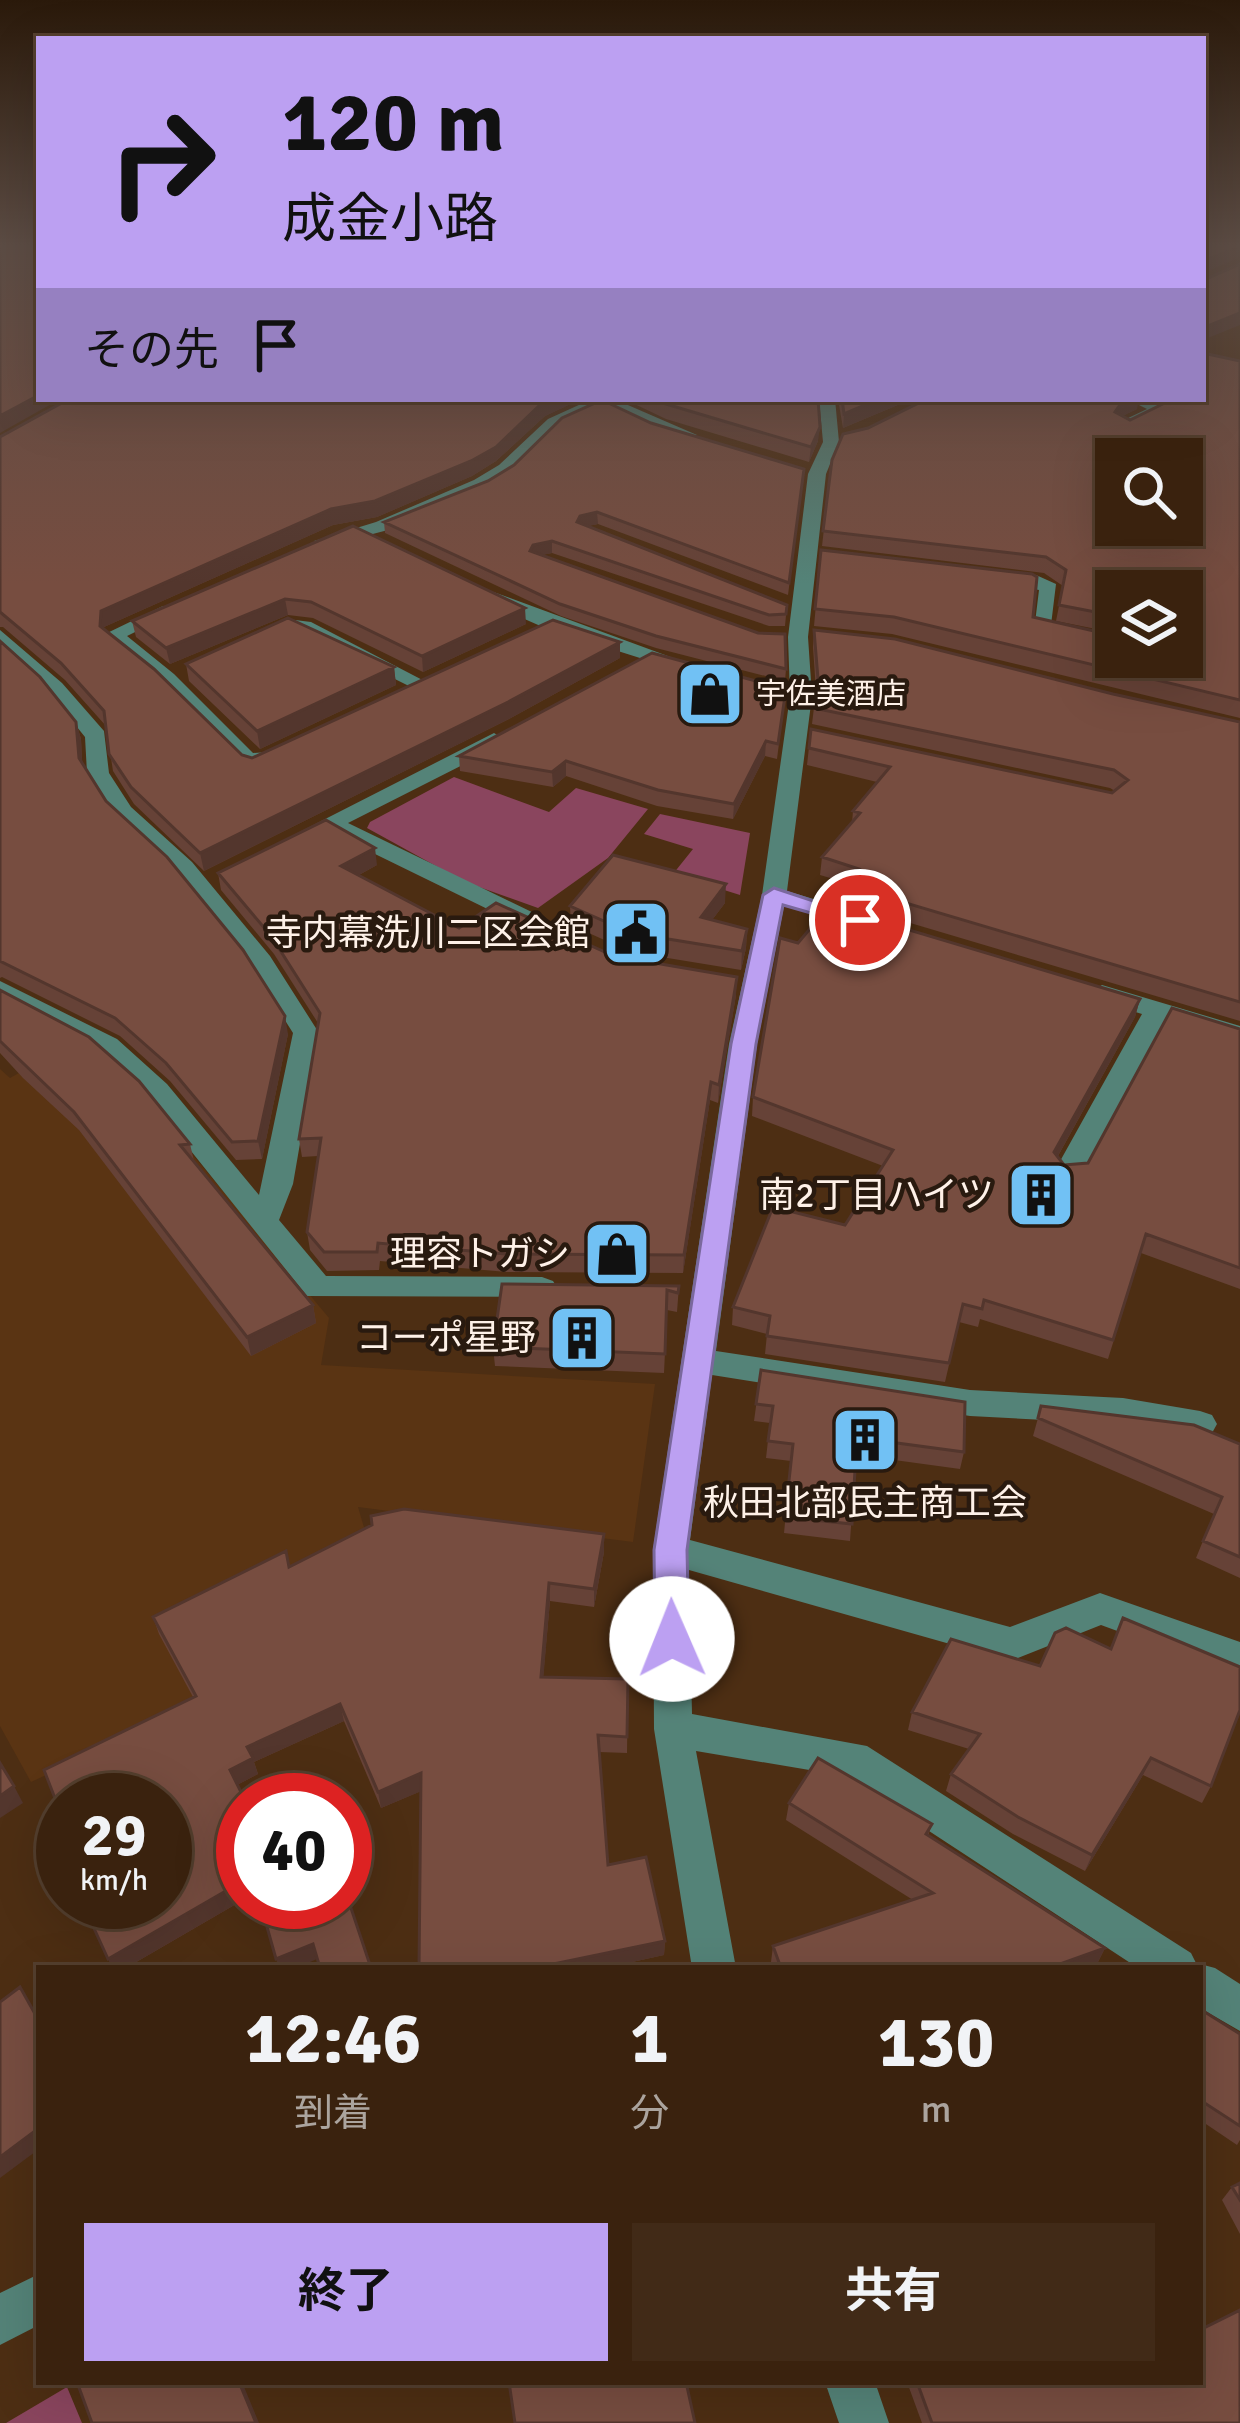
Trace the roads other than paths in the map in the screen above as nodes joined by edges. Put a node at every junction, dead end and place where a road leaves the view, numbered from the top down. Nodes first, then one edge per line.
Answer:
1 (597, 402) edge
2 (606, 402) edge
3 (828, 402) edge
4 (1142, 402) edge
5 (1125, 426) edge
6 (701, 439) edge
7 (360, 531) junction
8 (390, 550) edge
9 (299, 552) edge
10 (809, 555) junction
11 (832, 557) edge
12 (968, 573) edge
13 (470, 587) edge
14 (196, 598) edge
15 (780, 604) edge
16 (801, 611) junction
17 (552, 624) junction
18 (531, 634) edge
19 (0, 637) edge
20 (1095, 640) edge
21 (247, 643) edge
22 (713, 673) edge
23 (445, 676) edge
24 (519, 728) edge
25 (298, 745) edge
26 (330, 823) junction
27 (274, 850) edge
28 (774, 895) junction
29 (887, 929) edge
30 (560, 934) edge
31 (1068, 983) edge
32 (0, 989) edge
33 (1158, 1010) junction
34 (1240, 1035) edge
35 (1069, 1172) edge
36 (264, 1220) junction
37 (572, 1289) edge
38 (700, 1361) junction
39 (1200, 1424) edge
40 (671, 1550) junction
41 (1240, 1659) edge
42 (674, 1729) junction
43 (713, 1965) edge
44 (1171, 1965) edge
45 (1203, 1985) edge
46 (1240, 2009) edge
47 (36, 2300) edge
48 (0, 2320) edge
49 (851, 2385) edge
50 (864, 2423) edge

1 - 7 street
2 - 6 street
3 - 10 street
4 - 5 street
7 - 8 street
7 - 9 street
10 - 11 street
10 - 16 street
12 - 20 street
13 - 17 street
14 - 25 street
15 - 16 street
16 - 28 street
17 - 18 street
17 - 22 street
19 - 36 street
21 - 23 street
24 - 26 street
26 - 27 street
26 - 30 street
28 - 29 street
28 - 38 street
31 - 33 street
32 - 36 street
33 - 34 street
33 - 35 street
36 - 37 street
38 - 39 street
38 - 40 street
40 - 41 street
40 - 42 street
42 - 43 street
42 - 44 street
45 - 46 street
47 - 48 street
49 - 50 street

